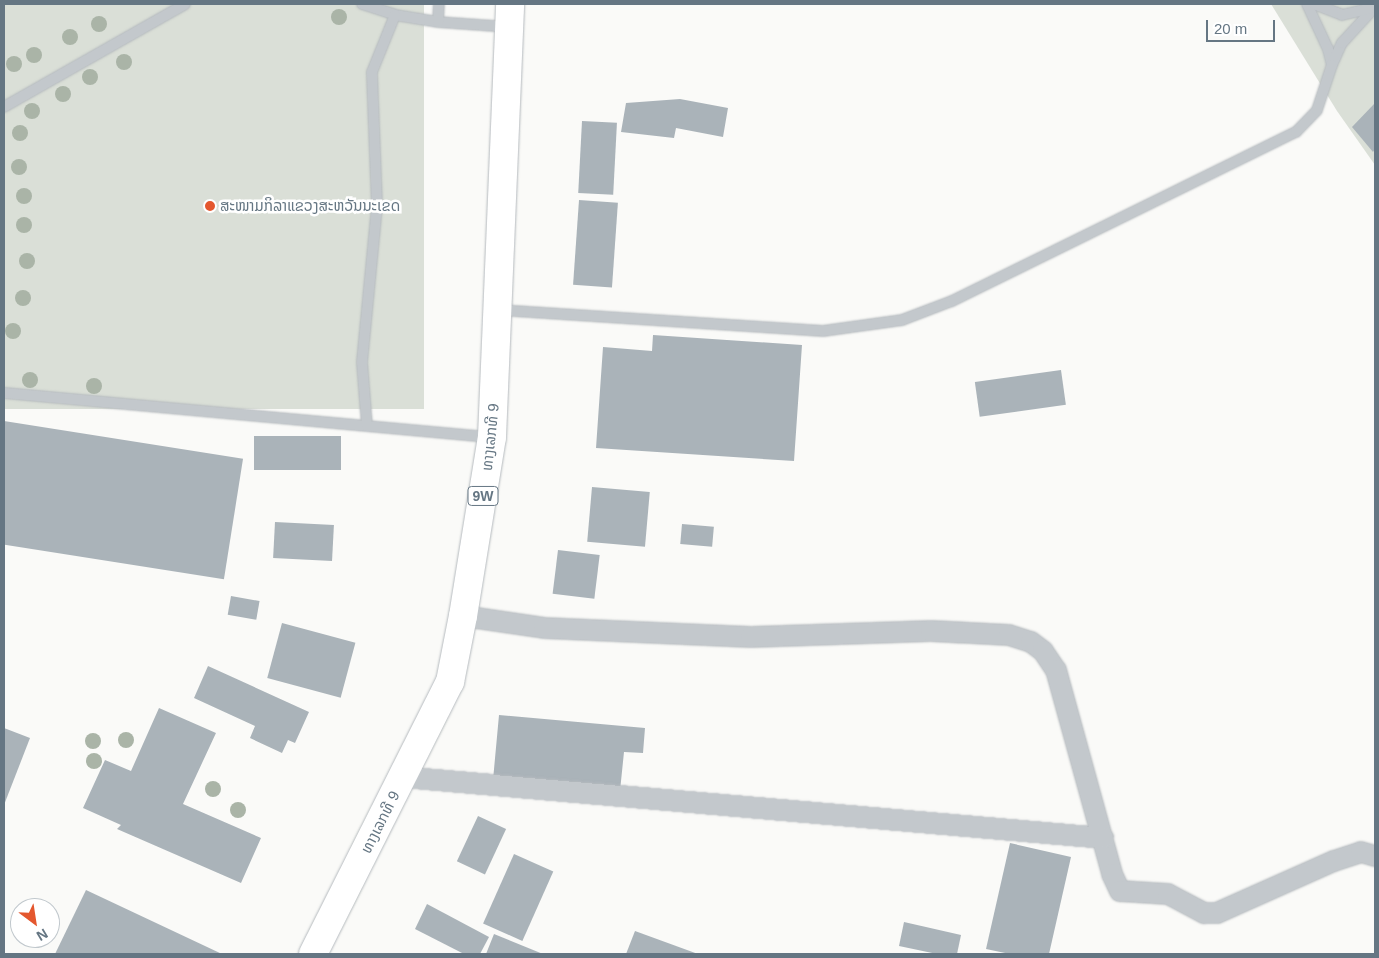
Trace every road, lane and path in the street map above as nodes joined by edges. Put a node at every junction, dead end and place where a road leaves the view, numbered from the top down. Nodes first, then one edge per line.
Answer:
1 (185, 4) edge
2 (362, 4) edge
3 (439, 4) edge
4 (1307, 4) edge
5 (1314, 4) edge
6 (1375, 7) edge
7 (395, 15) junction
8 (510, 16) edge
9 (438, 22) junction
10 (1332, 65) junction
11 (4, 107) edge
12 (498, 310) junction
13 (4, 393) edge
14 (367, 426) junction
15 (492, 437) junction
16 (463, 616) junction
17 (402, 777) junction
18 (1103, 838) junction
19 (1375, 856) edge
20 (313, 954) edge

1 - 11 lane
2 - 7 lane
3 - 9 lane
4 - 10 lane
5 - 6 lane
6 - 10 lane
7 - 9 lane
7 - 14 lane
8 - 9 lane
8 - 12 main road, ທາງເລກທີ 9 / 9W
10 - 12 lane
12 - 15 main road, ທາງເລກທີ 9 / 9W
13 - 14 lane
14 - 15 lane
15 - 16 main road, ທາງເລກທີ 9 / 9W
16 - 17 main road, ທາງເລກທີ 9 / 9W
16 - 18 street
17 - 18 street
17 - 20 main road, ທາງເລກທີ 9 / 9W
18 - 19 street

